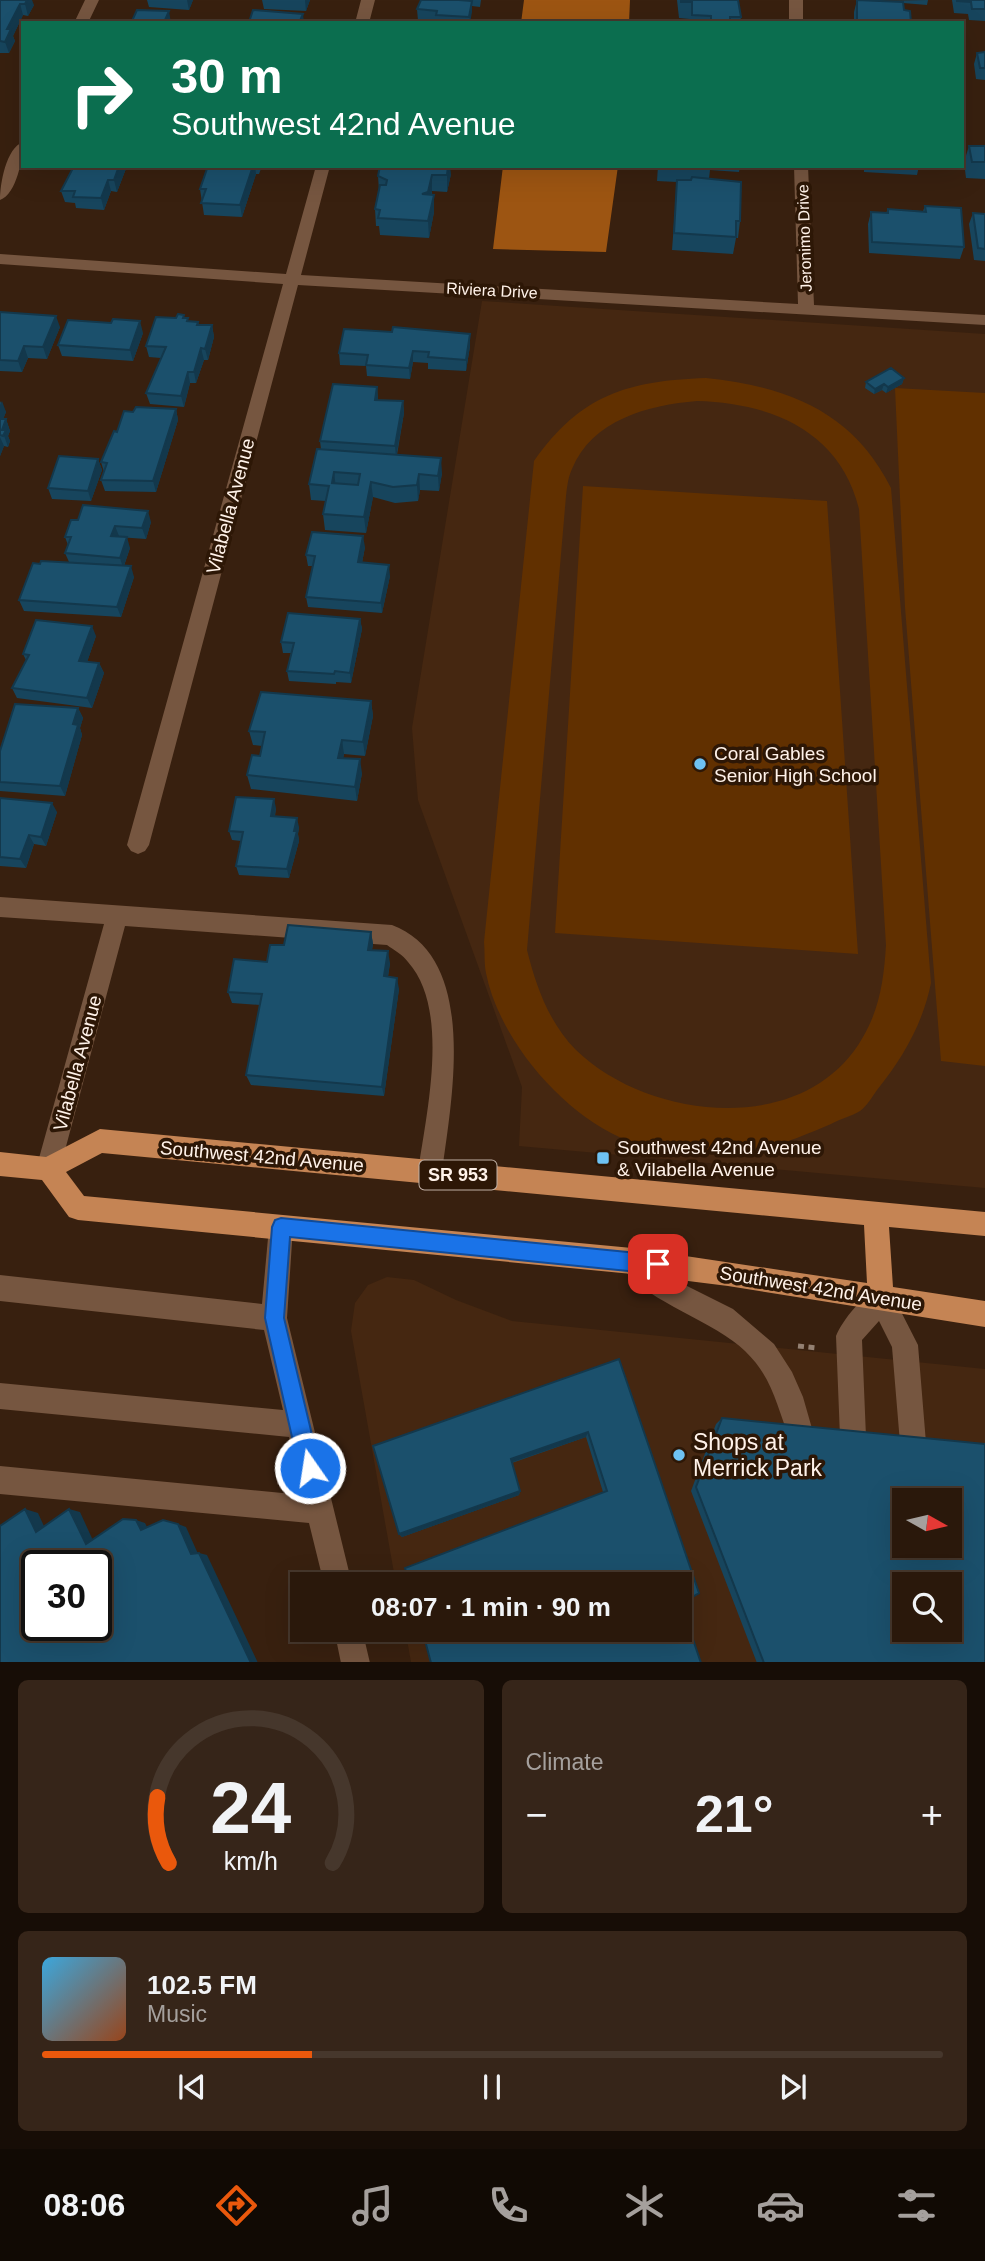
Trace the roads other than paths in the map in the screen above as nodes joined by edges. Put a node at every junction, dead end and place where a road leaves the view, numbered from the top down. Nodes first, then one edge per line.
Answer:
1 (92, 0) edge
2 (368, 0) edge
3 (796, 0) edge
4 (82, 21) edge
5 (363, 21) edge
6 (796, 21) edge
7 (21, 150) edge
8 (322, 168) edge
9 (801, 168) edge
10 (0, 195) edge
11 (0, 259) edge
12 (292, 279) junction
13 (806, 309) junction
14 (985, 320) edge
15 (138, 845) dead end
16 (0, 907) edge
17 (117, 916) junction
18 (0, 1164) edge
19 (48, 1169) junction
20 (430, 1172) junction
21 (876, 1214) junction
22 (985, 1224) edge
23 (281, 1227) junction
24 (632, 1261) junction
25 (0, 1288) edge
26 (881, 1299) junction
27 (985, 1314) edge
28 (274, 1318) junction
29 (0, 1396) edge
30 (300, 1425) junction
31 (800, 1432) edge
32 (853, 1437) edge
33 (912, 1443) edge
34 (0, 1480) edge
35 (320, 1510) junction
36 (335, 1572) edge
37 (351, 1642) edge
38 (356, 1662) edge

1 - 4 street
2 - 5 street
3 - 6 street
7 - 10 street
8 - 12 street, Vilabella Avenue
9 - 13 street, Jeronimo Drive
11 - 12 street, Riviera Drive
12 - 13 street, Riviera Drive
12 - 15 street, Vilabella Avenue
13 - 14 street, Riviera Drive
16 - 17 street
17 - 19 street, Vilabella Avenue
17 - 20 street
18 - 19 main road
19 - 20 main road, Southwest 42nd Avenue / SR 953
19 - 23 main road, Southwest 42nd Avenue
20 - 21 main road, Southwest 42nd Avenue / SR 953
21 - 22 main road, Southwest 42nd Avenue / SR 953
21 - 26 main road
23 - 24 main road, Southwest 42nd Avenue
23 - 28 street
24 - 26 main road, Southwest 42nd Avenue
24 - 31 street
25 - 28 street
26 - 27 main road, Southwest 42nd Avenue
26 - 32 street
26 - 33 street
28 - 30 street
29 - 30 street
30 - 35 street
34 - 35 street
35 - 36 street
37 - 38 street

